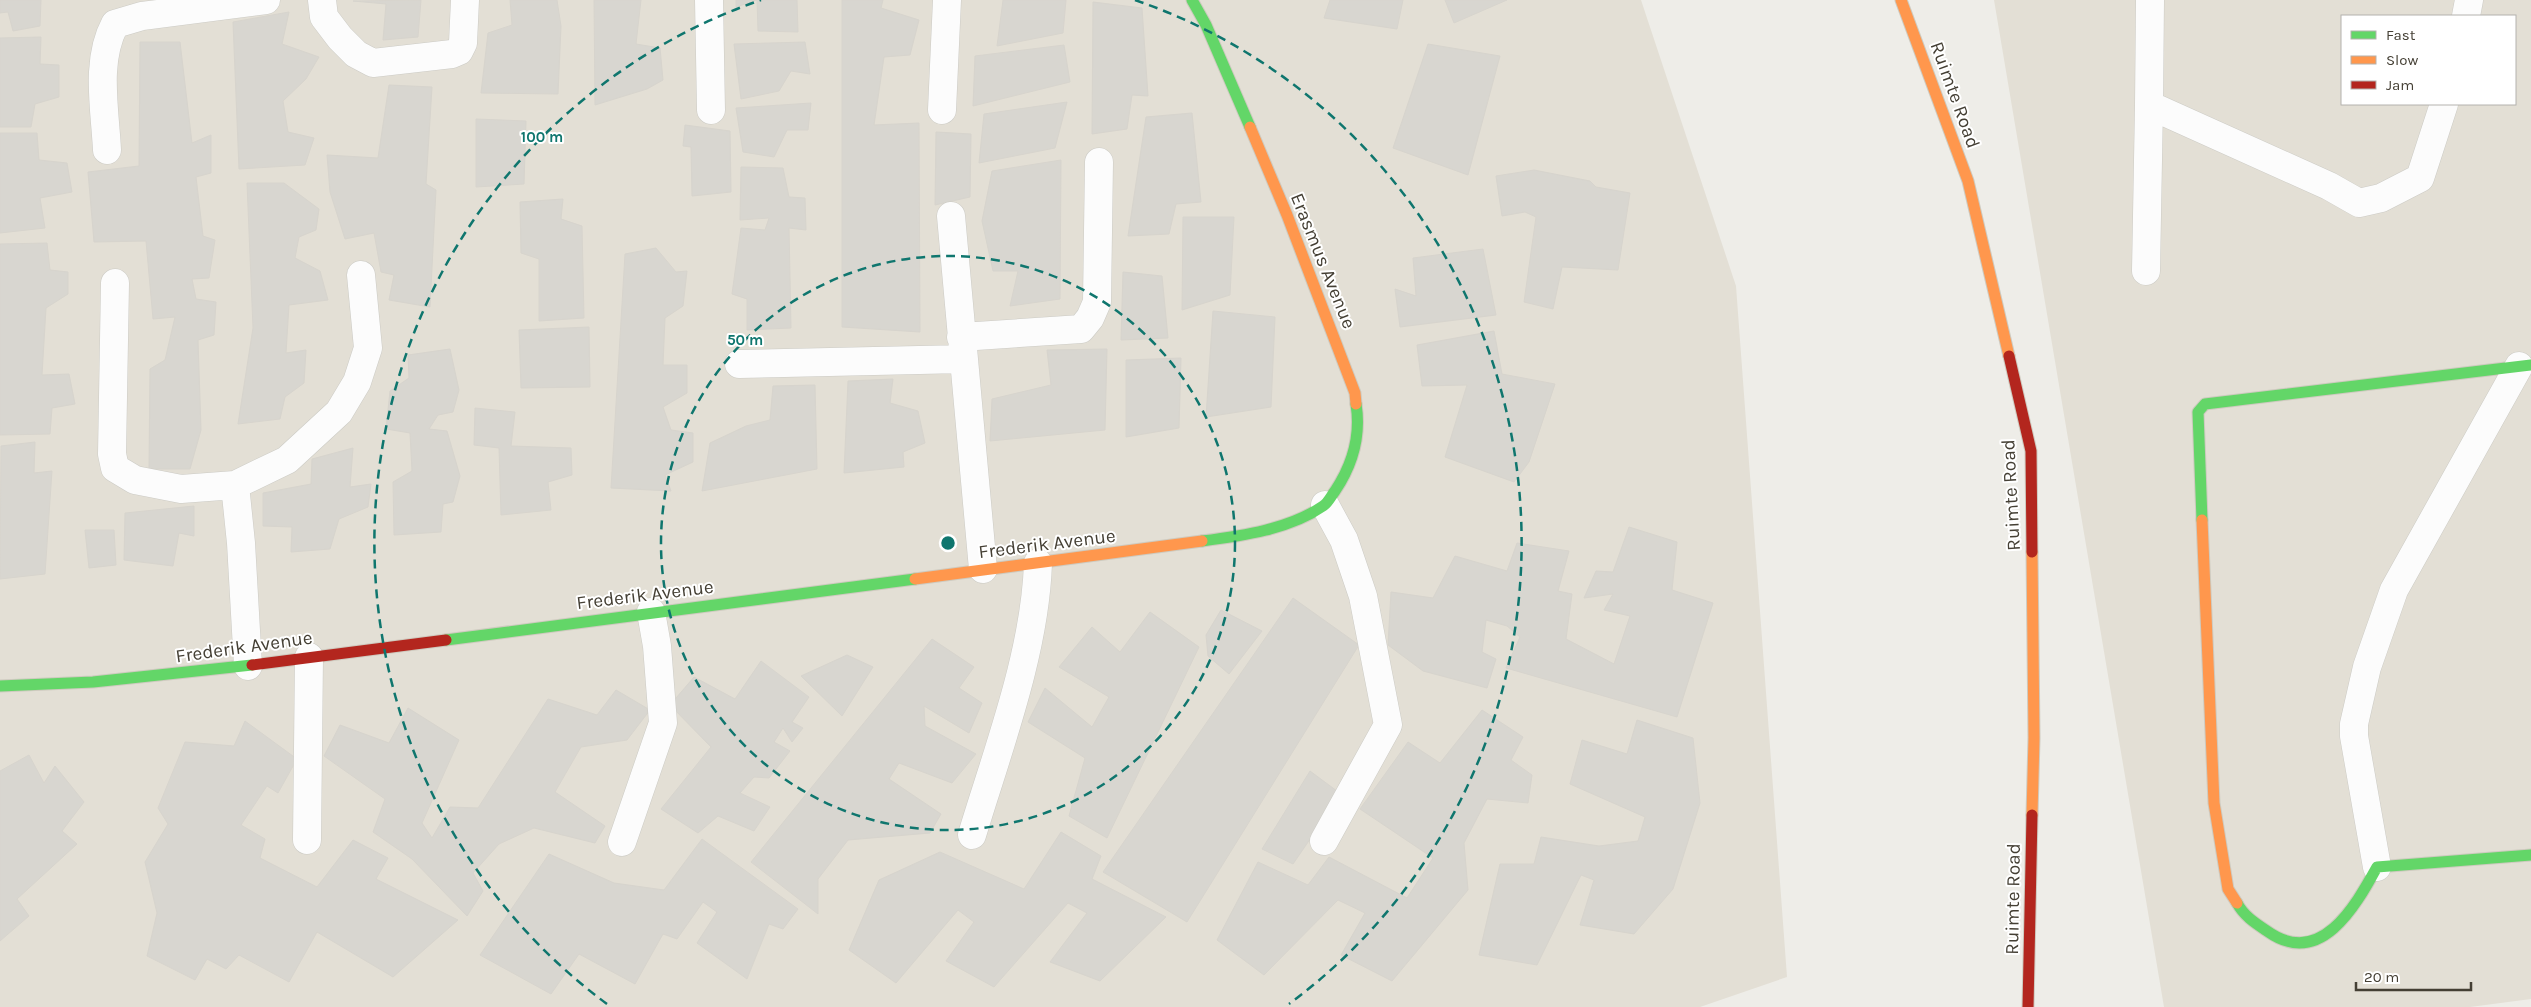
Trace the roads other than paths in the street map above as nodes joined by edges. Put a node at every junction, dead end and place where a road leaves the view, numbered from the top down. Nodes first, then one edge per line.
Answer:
1 (266, 0) edge
2 (322, 0) edge
3 (465, 0) edge
4 (709, 0) edge
5 (947, 0) edge
6 (1192, 0) edge
7 (1901, 0) edge
8 (2150, 0) edge
9 (2469, 0) edge
10 (2466, 15) edge
11 (2149, 104) junction
12 (2444, 105) edge
13 (711, 110) dead end
14 (942, 110) dead end
15 (106, 150) dead end
16 (1099, 162) dead end
17 (950, 216) dead end
18 (2146, 271) dead end
19 (361, 275) dead end
20 (115, 283) dead end
21 (963, 348) junction
22 (739, 364) dead end
23 (2525, 366) edge
24 (235, 485) junction
25 (1325, 505) junction
26 (1293, 522) joint
27 (1038, 564) junction
28 (983, 569) junction
29 (651, 612) junction
30 (309, 656) junction
31 (248, 666) junction
32 (0, 686) edge
33 (972, 835) dead end
34 (307, 840) dead end
35 (1324, 841) dead end
36 (622, 842) dead end
37 (2031, 845) junction
38 (2531, 854) edge
39 (2376, 867) junction
40 (2041, 950) dead end
41 (2028, 1007) edge

1 - 15 street
2 - 3 street
4 - 13 street
5 - 14 street
6 - 25 street, Erasmus Avenue
7 - 37 street, Ruimte Road
8 - 11 street
9 - 10 street
11 - 12 street
11 - 18 street
16 - 21 street
17 - 21 street
19 - 24 street
20 - 24 street
21 - 22 street
21 - 28 street
23 - 39 street
23 - 39 street
24 - 31 street
25 - 26 street, Erasmus Avenue
25 - 35 street
26 - 27 street, Frederik Avenue
27 - 28 street, Frederik Avenue
27 - 33 street
28 - 29 street, Frederik Avenue
29 - 30 street, Frederik Avenue
29 - 36 street
30 - 31 street, Frederik Avenue
30 - 34 street
31 - 32 street, Frederik Avenue
37 - 40 street
37 - 41 street, Ruimte Road
38 - 39 street

